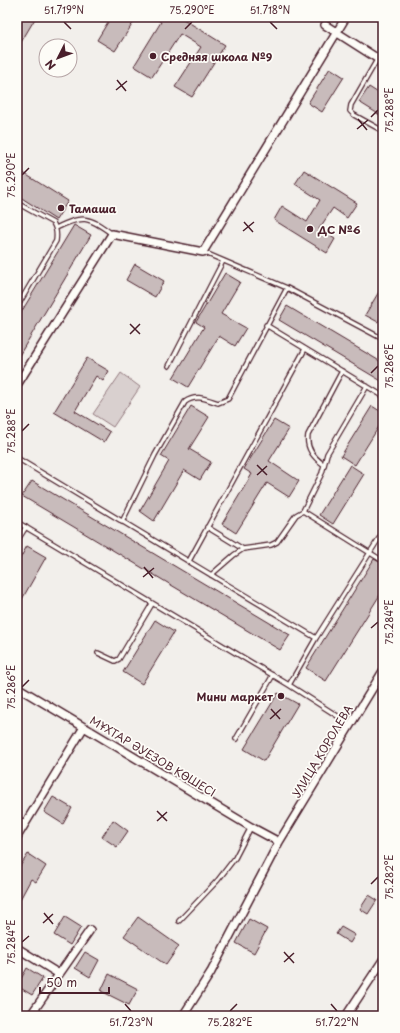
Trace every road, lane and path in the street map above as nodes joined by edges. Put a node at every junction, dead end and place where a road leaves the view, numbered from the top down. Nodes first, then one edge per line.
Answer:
1 (346, 17) edge
2 (325, 25) dead end
3 (337, 32) junction
4 (380, 60) edge
5 (383, 131) edge
6 (17, 203) edge
7 (56, 228) junction
8 (112, 234) junction
9 (203, 252) junction
10 (223, 261) junction
11 (287, 288) junction
12 (17, 307) edge
13 (266, 325) junction
14 (383, 339) edge
15 (305, 349) junction
16 (169, 366) dead end
17 (342, 371) junction
18 (17, 385) edge
19 (367, 386) junction
20 (383, 396) edge
21 (17, 458) edge
22 (323, 464) junction
23 (303, 511) junction
24 (17, 522) edge
25 (122, 522) junction
26 (26, 527) junction
27 (207, 527) junction
28 (383, 532) edge
29 (17, 541) edge
30 (243, 549) junction
31 (370, 553) junction
32 (189, 561) junction
33 (383, 561) edge
34 (211, 575) junction
35 (152, 604) junction
36 (316, 638) junction
37 (98, 653) dead end
38 (383, 671) edge
39 (273, 675) junction
40 (289, 685) junction
41 (17, 687) edge
42 (351, 725) junction
43 (84, 727) junction
44 (236, 739) dead end
45 (17, 820) edge
46 (24, 825) junction
47 (251, 827) junction
48 (17, 837) edge
49 (279, 842) junction
50 (179, 921) dead end
51 (90, 930) dead end
52 (17, 948) edge
53 (383, 960) edge
54 (59, 974) junction
55 (30, 1016) edge
56 (183, 1016) edge
57 (346, 1016) edge

1 - 3 street
2 - 3 street
3 - 4 street
3 - 9 street
4 - 5 lane
6 - 7 lane
7 - 8 lane
7 - 12 lane
8 - 9 street
8 - 18 street
9 - 10 lane
10 - 11 lane
10 - 16 lane
11 - 13 lane
11 - 14 lane
13 - 15 lane
13 - 25 lane
15 - 17 lane
15 - 27 lane
17 - 19 lane
17 - 22 lane
19 - 20 lane
19 - 22 lane
21 - 25 lane
22 - 23 lane
23 - 30 lane
23 - 31 lane
24 - 26 lane
25 - 32 lane
26 - 29 lane
26 - 35 lane
27 - 30 lane
27 - 32 lane
28 - 31 lane
30 - 34 lane
31 - 33 lane
31 - 36 lane
32 - 34 lane
34 - 36 lane
35 - 37 lane
35 - 39 lane
36 - 40 lane
38 - 42 street, УЛИЦА КОРОЛЕВА
39 - 40 lane
39 - 44 lane
40 - 42 lane
41 - 43 street, МҰХТАР ӘУЕЗОВ КӨШЕСІ
42 - 49 street, УЛИЦА КОРОЛЕВА
43 - 46 street
43 - 47 street, МҰХТАР ӘУЕЗОВ КӨШЕСІ
45 - 46 street
46 - 48 street
47 - 49 street, МҰХТАР ӘУЕЗОВ КӨШЕСІ
47 - 50 lane
49 - 56 street, УЛИЦА КОРОЛЕВА
51 - 54 street
52 - 54 street
53 - 57 street
54 - 55 street

